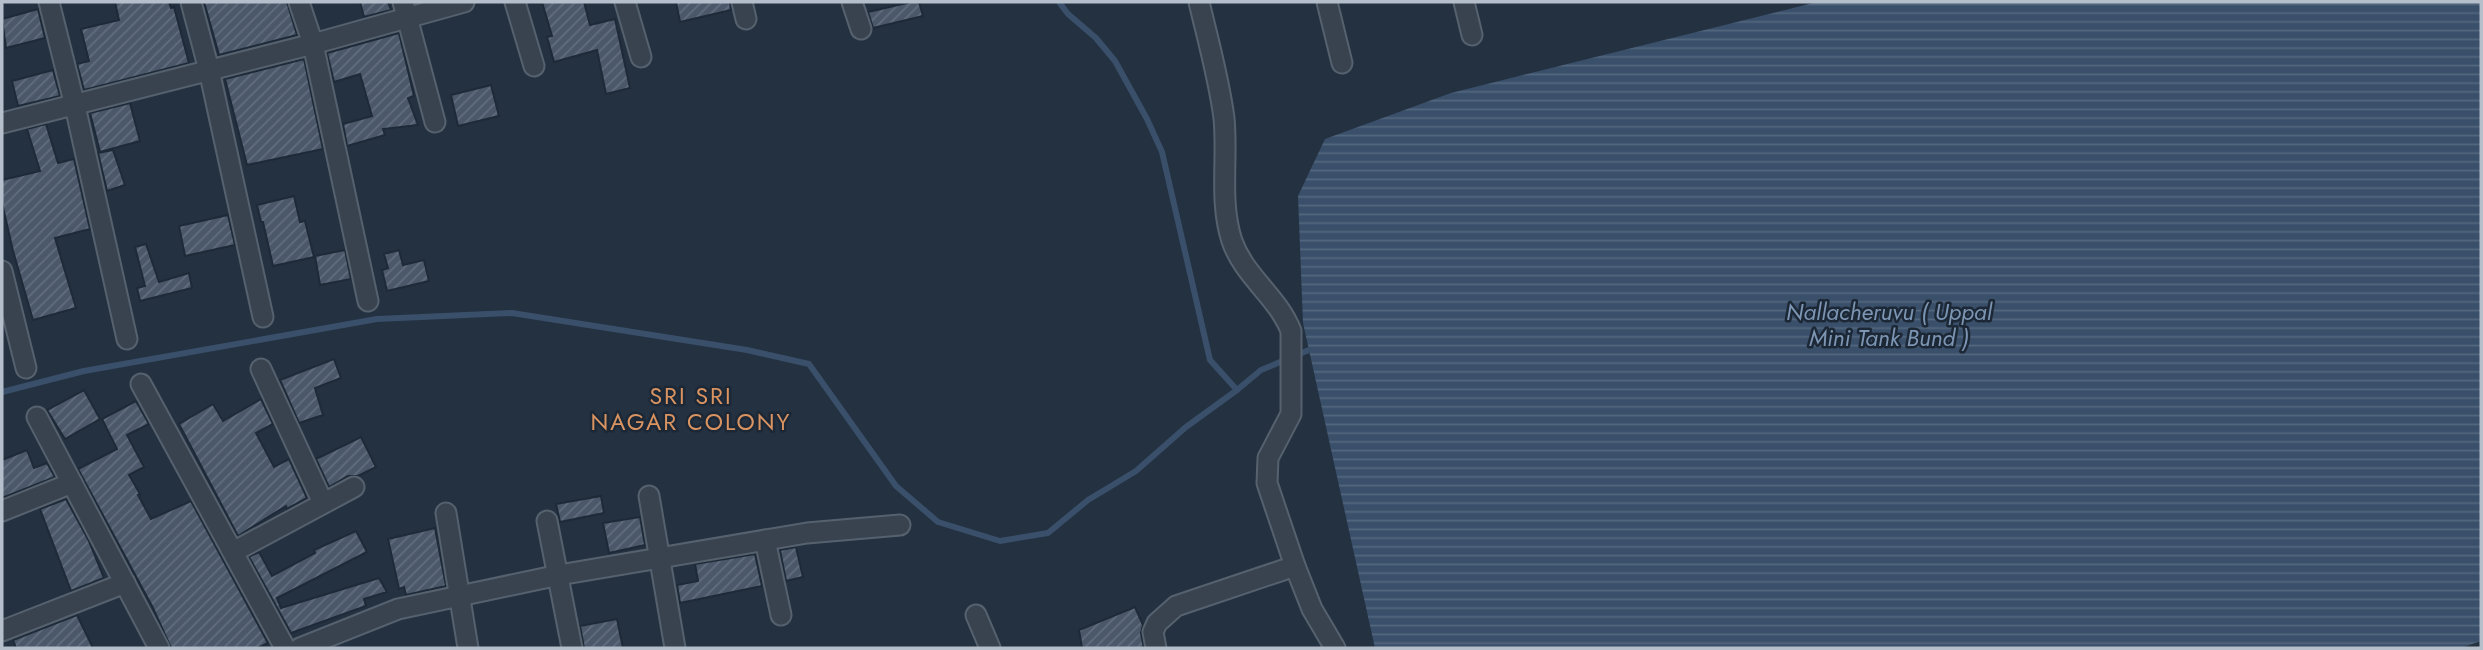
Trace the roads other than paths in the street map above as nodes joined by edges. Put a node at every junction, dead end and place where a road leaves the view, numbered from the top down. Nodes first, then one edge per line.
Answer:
1 (49, 2) edge
2 (191, 2) edge
3 (299, 2) edge
4 (464, 2) edge
5 (515, 2) edge
6 (625, 2) edge
7 (852, 2) edge
8 (1199, 2) edge
9 (1327, 2) edge
10 (1465, 2) edge
11 (405, 9) edge
12 (861, 29) dead end
13 (1472, 35) dead end
14 (313, 44) junction
15 (641, 57) dead end
16 (1342, 63) dead end
17 (534, 66) dead end
18 (209, 70) junction
19 (75, 106) junction
20 (435, 122) dead end
21 (2, 123) edge
22 (2, 271) edge
23 (368, 301) dead end
24 (263, 317) dead end
25 (127, 339) dead end
26 (26, 368) dead end
27 (261, 369) dead end
28 (141, 384) dead end
29 (37, 417) dead end
30 (72, 483) junction
31 (354, 487) dead end
32 (649, 496) dead end
33 (323, 503) junction
34 (2, 511) edge
35 (446, 513) dead end
36 (547, 520) dead end
37 (900, 525) dead end
38 (765, 540) junction
39 (233, 552) junction
40 (659, 558) junction
41 (1295, 566) junction
42 (559, 575) junction
43 (125, 583) junction
44 (460, 596) junction
45 (781, 615) dead end
46 (976, 615) dead end
47 (2, 631) edge
48 (159, 648) edge
49 (285, 648) edge
50 (300, 648) edge
51 (468, 648) edge
52 (572, 648) edge
53 (675, 648) edge
54 (990, 648) edge
55 (1156, 648) edge
56 (1335, 648) edge

1 - 19 street
2 - 18 street
3 - 14 street
4 - 11 street
5 - 17 street
6 - 15 street
7 - 12 street
8 - 41 street
9 - 16 street
10 - 13 street
11 - 14 street
11 - 20 street
14 - 18 street
14 - 23 street
18 - 19 street
18 - 24 street
19 - 21 street
19 - 25 street
22 - 26 street
27 - 33 street
28 - 39 street
29 - 30 street
30 - 34 street
30 - 43 street
31 - 33 street
32 - 40 street
33 - 39 street
35 - 44 street
36 - 42 street
37 - 38 street
38 - 40 street
38 - 45 street
39 - 49 street
40 - 42 street
40 - 53 street
41 - 55 street
41 - 56 street
42 - 44 street
42 - 52 street
43 - 47 street
43 - 48 street
44 - 50 street
44 - 51 street
46 - 54 street

